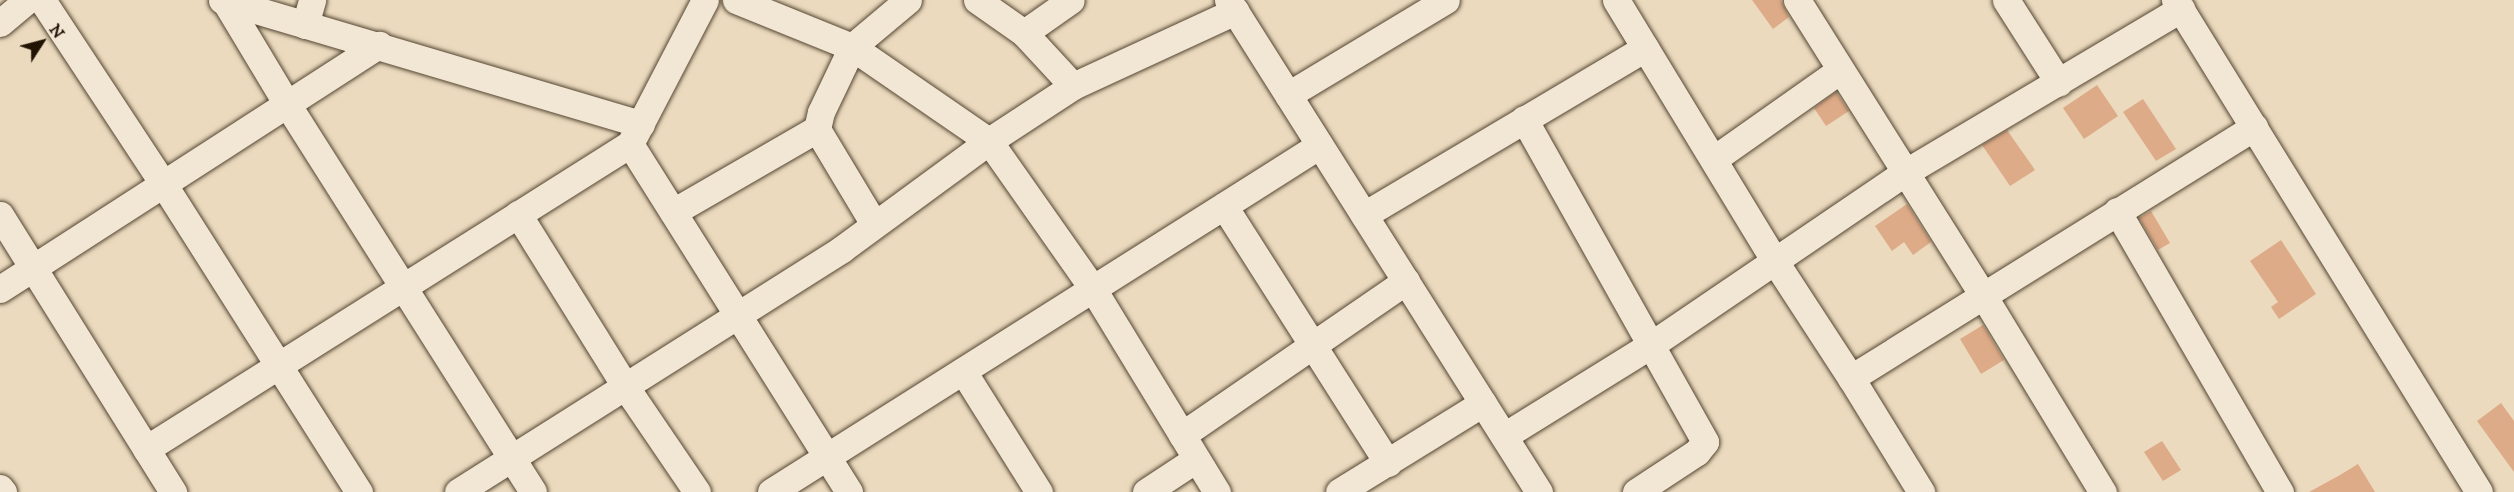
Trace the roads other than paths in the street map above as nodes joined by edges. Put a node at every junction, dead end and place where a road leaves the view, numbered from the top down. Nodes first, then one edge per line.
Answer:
1 (27, 0) edge
2 (42, 0) edge
3 (223, 0) edge
4 (705, 0) edge
5 (736, 0) edge
6 (908, 0) edge
7 (977, 0) edge
8 (1071, 0) edge
9 (1446, 0) edge
10 (1616, 0) edge
11 (1797, 0) edge
12 (2006, 0) edge
13 (2178, 4) edge
14 (1231, 6) edge
15 (309, 12) edge
16 (0, 23) edge
17 (1024, 33) junction
18 (379, 45) junction
19 (852, 47) junction
20 (1645, 48) junction
21 (1840, 70) junction
22 (2059, 83) junction
23 (1073, 86) junction
24 (1288, 95) junction
25 (287, 104) junction
26 (1524, 119) junction
27 (2254, 127) junction
28 (817, 129) junction
29 (636, 134) junction
30 (989, 141) junction
31 (1320, 145) junction
32 (1714, 159) junction
33 (1906, 172) junction
34 (164, 185) junction
35 (1224, 206) junction
36 (2117, 211) junction
37 (673, 212) junction
38 (518, 214) junction
39 (0, 215) edge
40 (1364, 215) junction
41 (874, 224) junction
42 (1774, 260) junction
43 (34, 268) junction
44 (1406, 281) junction
45 (405, 287) junction
46 (0, 289) edge
47 (1093, 289) junction
48 (1983, 295) junction
49 (738, 315) junction
50 (1315, 345) junction
51 (1651, 345) junction
52 (279, 366) junction
53 (963, 371) junction
54 (1851, 378) junction
55 (625, 386) junction
56 (1483, 403) junction
57 (1182, 435) junction
58 (1504, 436) junction
59 (146, 449) junction
60 (513, 457) junction
61 (827, 457) junction
62 (1196, 459) junction
63 (1388, 463) junction
64 (0, 488) edge
65 (3, 492) edge
66 (173, 492) edge
67 (359, 492) edge
68 (458, 492) edge
69 (533, 492) edge
70 (697, 492) edge
71 (771, 492) edge
72 (849, 492) edge
73 (1039, 492) edge
74 (1146, 492) edge
75 (1217, 492) edge
76 (1339, 492) edge
77 (1539, 492) edge
78 (1636, 492) edge
79 (1921, 492) edge
80 (2103, 492) edge
81 (2280, 492) edge
82 (2479, 492) edge

1 - 16 street
2 - 34 street
3 - 15 street
3 - 25 street
4 - 29 street
5 - 19 street
6 - 19 street
7 - 17 street
8 - 17 street
9 - 24 street
10 - 20 street
11 - 21 street
12 - 22 street
13 - 22 street
13 - 27 street
14 - 23 street
14 - 24 street
15 - 18 street
17 - 23 street
18 - 25 street
18 - 29 street
19 - 28 street
19 - 30 street
20 - 26 street
20 - 32 street
21 - 32 street
21 - 33 street
22 - 33 street
23 - 30 street
24 - 31 street
25 - 34 street
25 - 45 street
26 - 40 street
26 - 51 street
27 - 36 street
27 - 82 street
28 - 37 street
28 - 41 street
29 - 37 street
29 - 38 street
30 - 41 street
30 - 47 street
31 - 35 street
31 - 40 street
32 - 42 street
33 - 42 street
33 - 48 street
34 - 43 street
34 - 52 street
35 - 47 street
35 - 50 street
36 - 48 street
36 - 81 street
37 - 49 street
38 - 45 street
38 - 55 street
39 - 43 street
40 - 44 street
41 - 49 street
42 - 51 street
42 - 54 street
43 - 46 street
43 - 59 street
44 - 50 street
44 - 56 street
45 - 52 street
45 - 60 street
47 - 53 street
47 - 57 street
48 - 54 street
48 - 80 street
49 - 55 street
49 - 61 street
50 - 57 street
50 - 63 street
51 - 58 street
51 - 78 street
52 - 59 street
52 - 67 street
53 - 61 street
53 - 73 street
54 - 79 street
55 - 60 street
55 - 70 street
56 - 58 street
56 - 63 street
57 - 62 street
58 - 77 street
59 - 66 street
60 - 68 street
60 - 69 street
61 - 71 street
61 - 72 street
62 - 74 street
62 - 75 street
63 - 76 street
64 - 65 street

